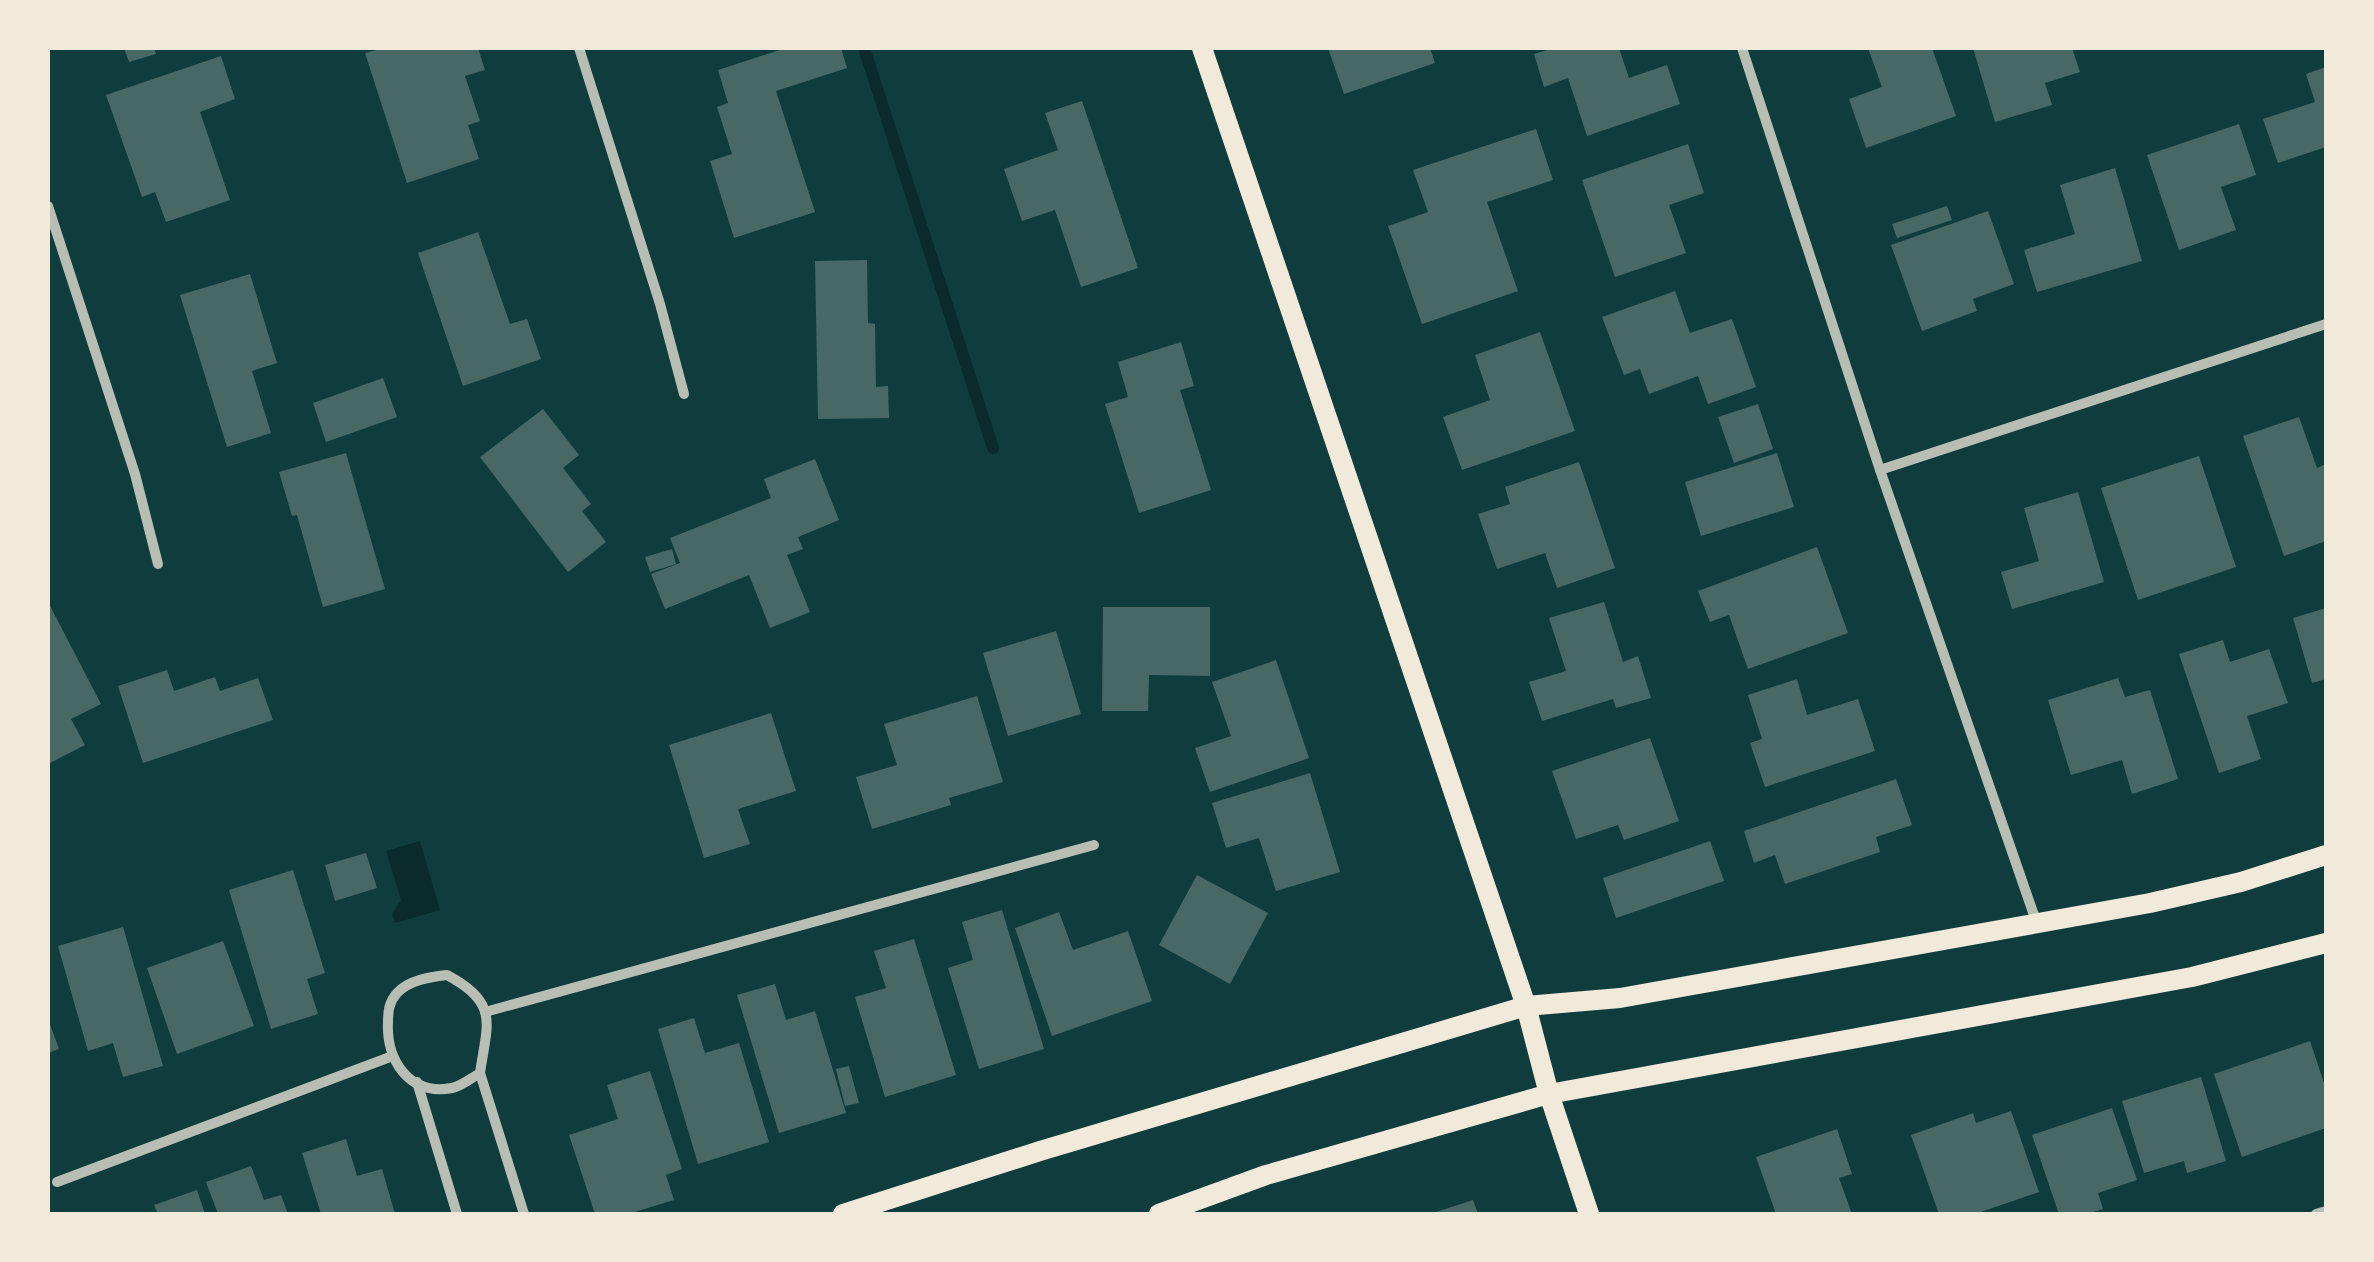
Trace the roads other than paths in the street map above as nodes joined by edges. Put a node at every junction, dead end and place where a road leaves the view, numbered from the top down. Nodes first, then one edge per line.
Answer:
1 (578, 48) edge
2 (1202, 48) edge
3 (1742, 48) edge
4 (48, 206) edge
5 (2326, 324) edge
6 (684, 394) dead end
7 (1880, 470) junction
8 (158, 564) dead end
9 (1094, 845) dead end
10 (2326, 854) edge
11 (2036, 921) junction
12 (2326, 942) edge
13 (1526, 1006) junction
14 (485, 1012) junction
15 (390, 1057) junction
16 (480, 1074) junction
17 (418, 1082) junction
18 (1550, 1094) junction
19 (57, 1182) dead end
20 (2326, 1211) edge
21 (457, 1214) edge
22 (524, 1214) edge
23 (843, 1214) edge
24 (1159, 1214) edge
25 (1589, 1214) edge
26 (2316, 1214) edge

1 - 6 street
2 - 13 main road
3 - 7 street
4 - 8 street
5 - 7 street
7 - 11 street
9 - 14 street
10 - 11 main road
11 - 13 main road
12 - 18 main road
13 - 18 main road
13 - 23 main road
14 - 15 street
14 - 16 street
15 - 17 street
15 - 19 street
16 - 17 street
16 - 22 street
17 - 21 street
18 - 24 main road
18 - 25 main road
20 - 26 street

